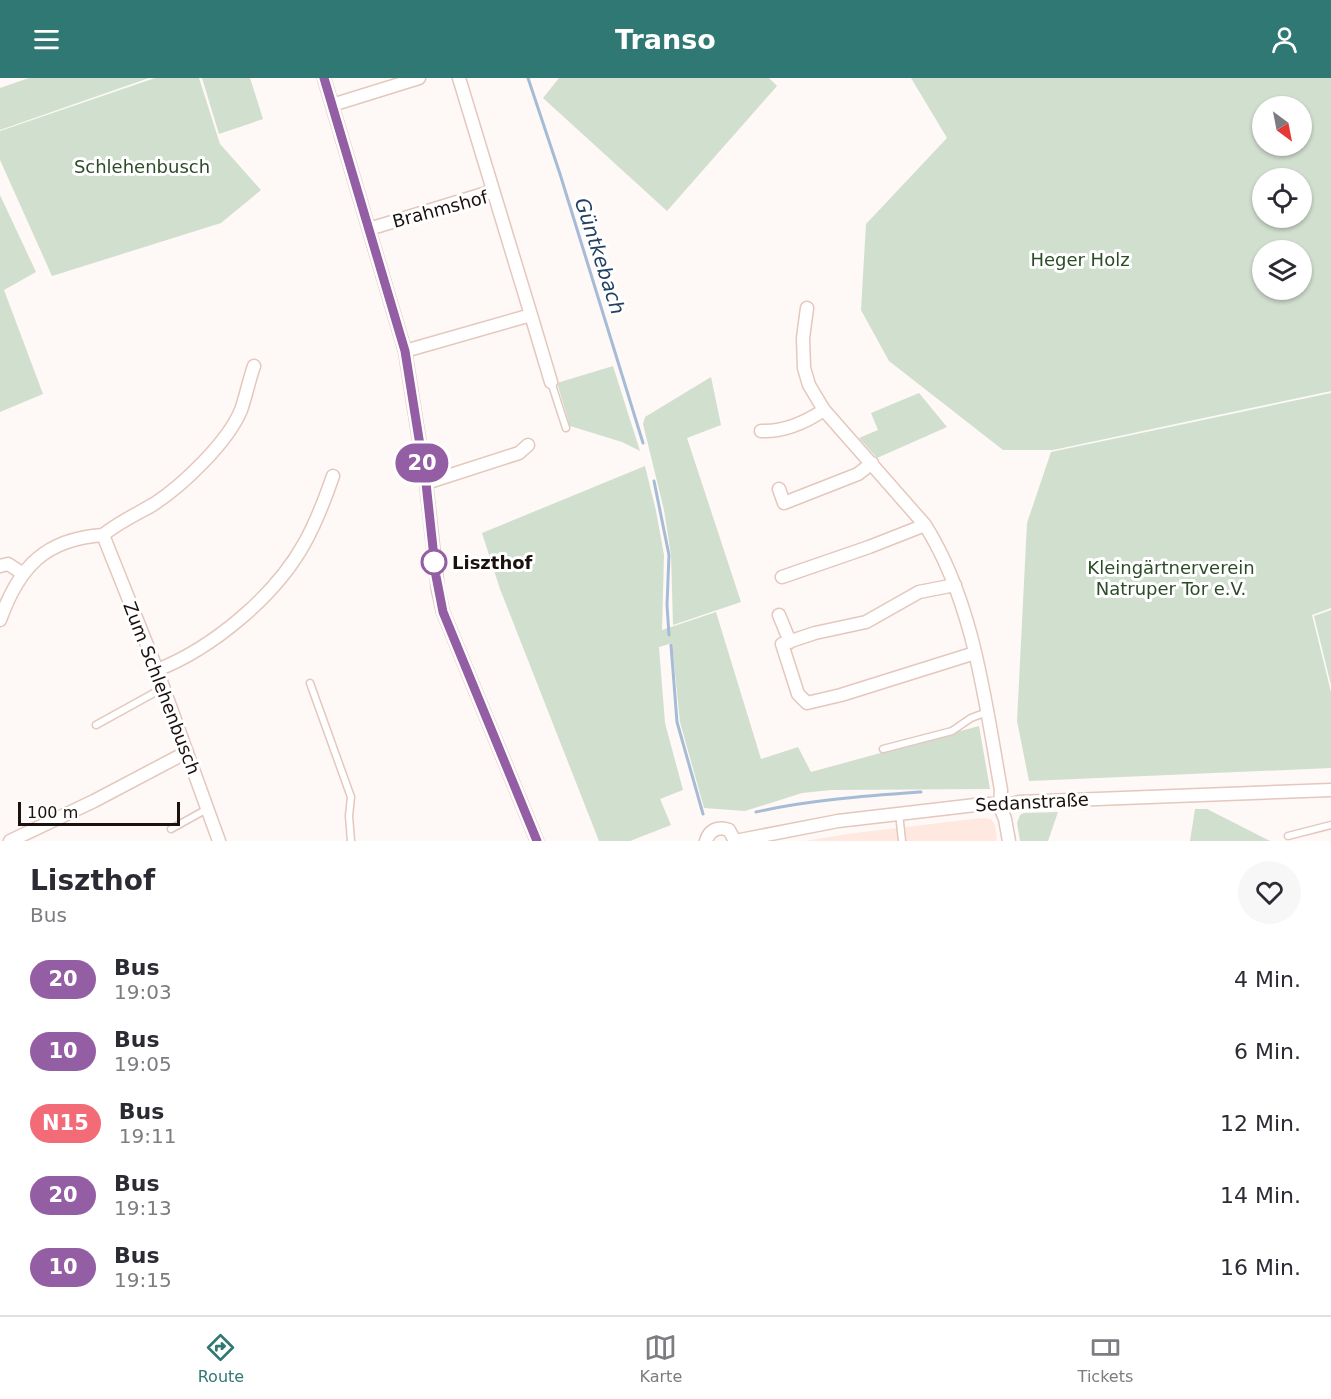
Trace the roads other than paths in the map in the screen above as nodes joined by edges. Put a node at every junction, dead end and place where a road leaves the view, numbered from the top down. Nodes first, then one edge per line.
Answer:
1 (324, 78) edge
2 (419, 78) edge
3 (459, 78) edge
4 (332, 105) junction
5 (493, 191) junction
6 (369, 229) junction
7 (807, 308) dead end
8 (531, 315) junction
9 (405, 351) junction
10 (254, 366) dead end
11 (551, 382) joint
12 (824, 410) junction
13 (566, 428) dead end
14 (761, 431) dead end
15 (528, 445) dead end
16 (872, 464) junction
17 (333, 476) dead end
18 (426, 483) junction
19 (779, 489) dead end
20 (925, 525) junction
21 (103, 535) junction
22 (0, 566) edge
23 (22, 573) junction
24 (782, 577) dead end
25 (955, 585) junction
26 (779, 615) dead end
27 (0, 620) edge
28 (790, 642) junction
29 (975, 653) junction
30 (156, 670) junction
31 (310, 683) dead end
32 (163, 688) junction
33 (987, 712) junction
34 (96, 725) dead end
35 (884, 749) dead end
36 (187, 752) junction
37 (1331, 790) edge
38 (1000, 807) junction
39 (207, 808) junction
40 (899, 812) junction
41 (1331, 825) edge
42 (171, 829) dead end
43 (1288, 836) dead end
44 (10, 841) edge
45 (219, 841) edge
46 (351, 841) edge
47 (537, 841) edge
48 (706, 841) edge
49 (735, 841) edge
50 (902, 841) edge
51 (1009, 841) edge

1 - 4 street
2 - 4 street
3 - 5 street
4 - 6 street
5 - 6 street, Brahmshof
5 - 8 street, Brahmshof
6 - 9 street
7 - 12 street
8 - 9 street
8 - 11 street, Brahmshof
9 - 18 street
10 - 21 street
11 - 13 lane
12 - 14 street
12 - 16 street
15 - 18 street
16 - 19 street
16 - 20 street
17 - 30 street
18 - 47 street
20 - 24 street
20 - 25 street
21 - 23 street
21 - 30 street, Zum Schlehenbusch
22 - 23 street
23 - 27 street
25 - 28 street
25 - 29 street
26 - 28 street
28 - 29 street
29 - 33 street
30 - 32 street, Zum Schlehenbusch
31 - 46 lane
32 - 34 lane
32 - 36 street, Zum Schlehenbusch
33 - 35 lane
33 - 38 street
36 - 39 street, Zum Schlehenbusch
36 - 44 street
37 - 38 street, Sedanstraße
38 - 40 street, Sedanstraße
38 - 51 street
39 - 42 lane
39 - 45 street, Zum Schlehenbusch
40 - 49 street, Sedanstraße
40 - 50 lane
41 - 43 lane
48 - 49 street, Sedanstraße

